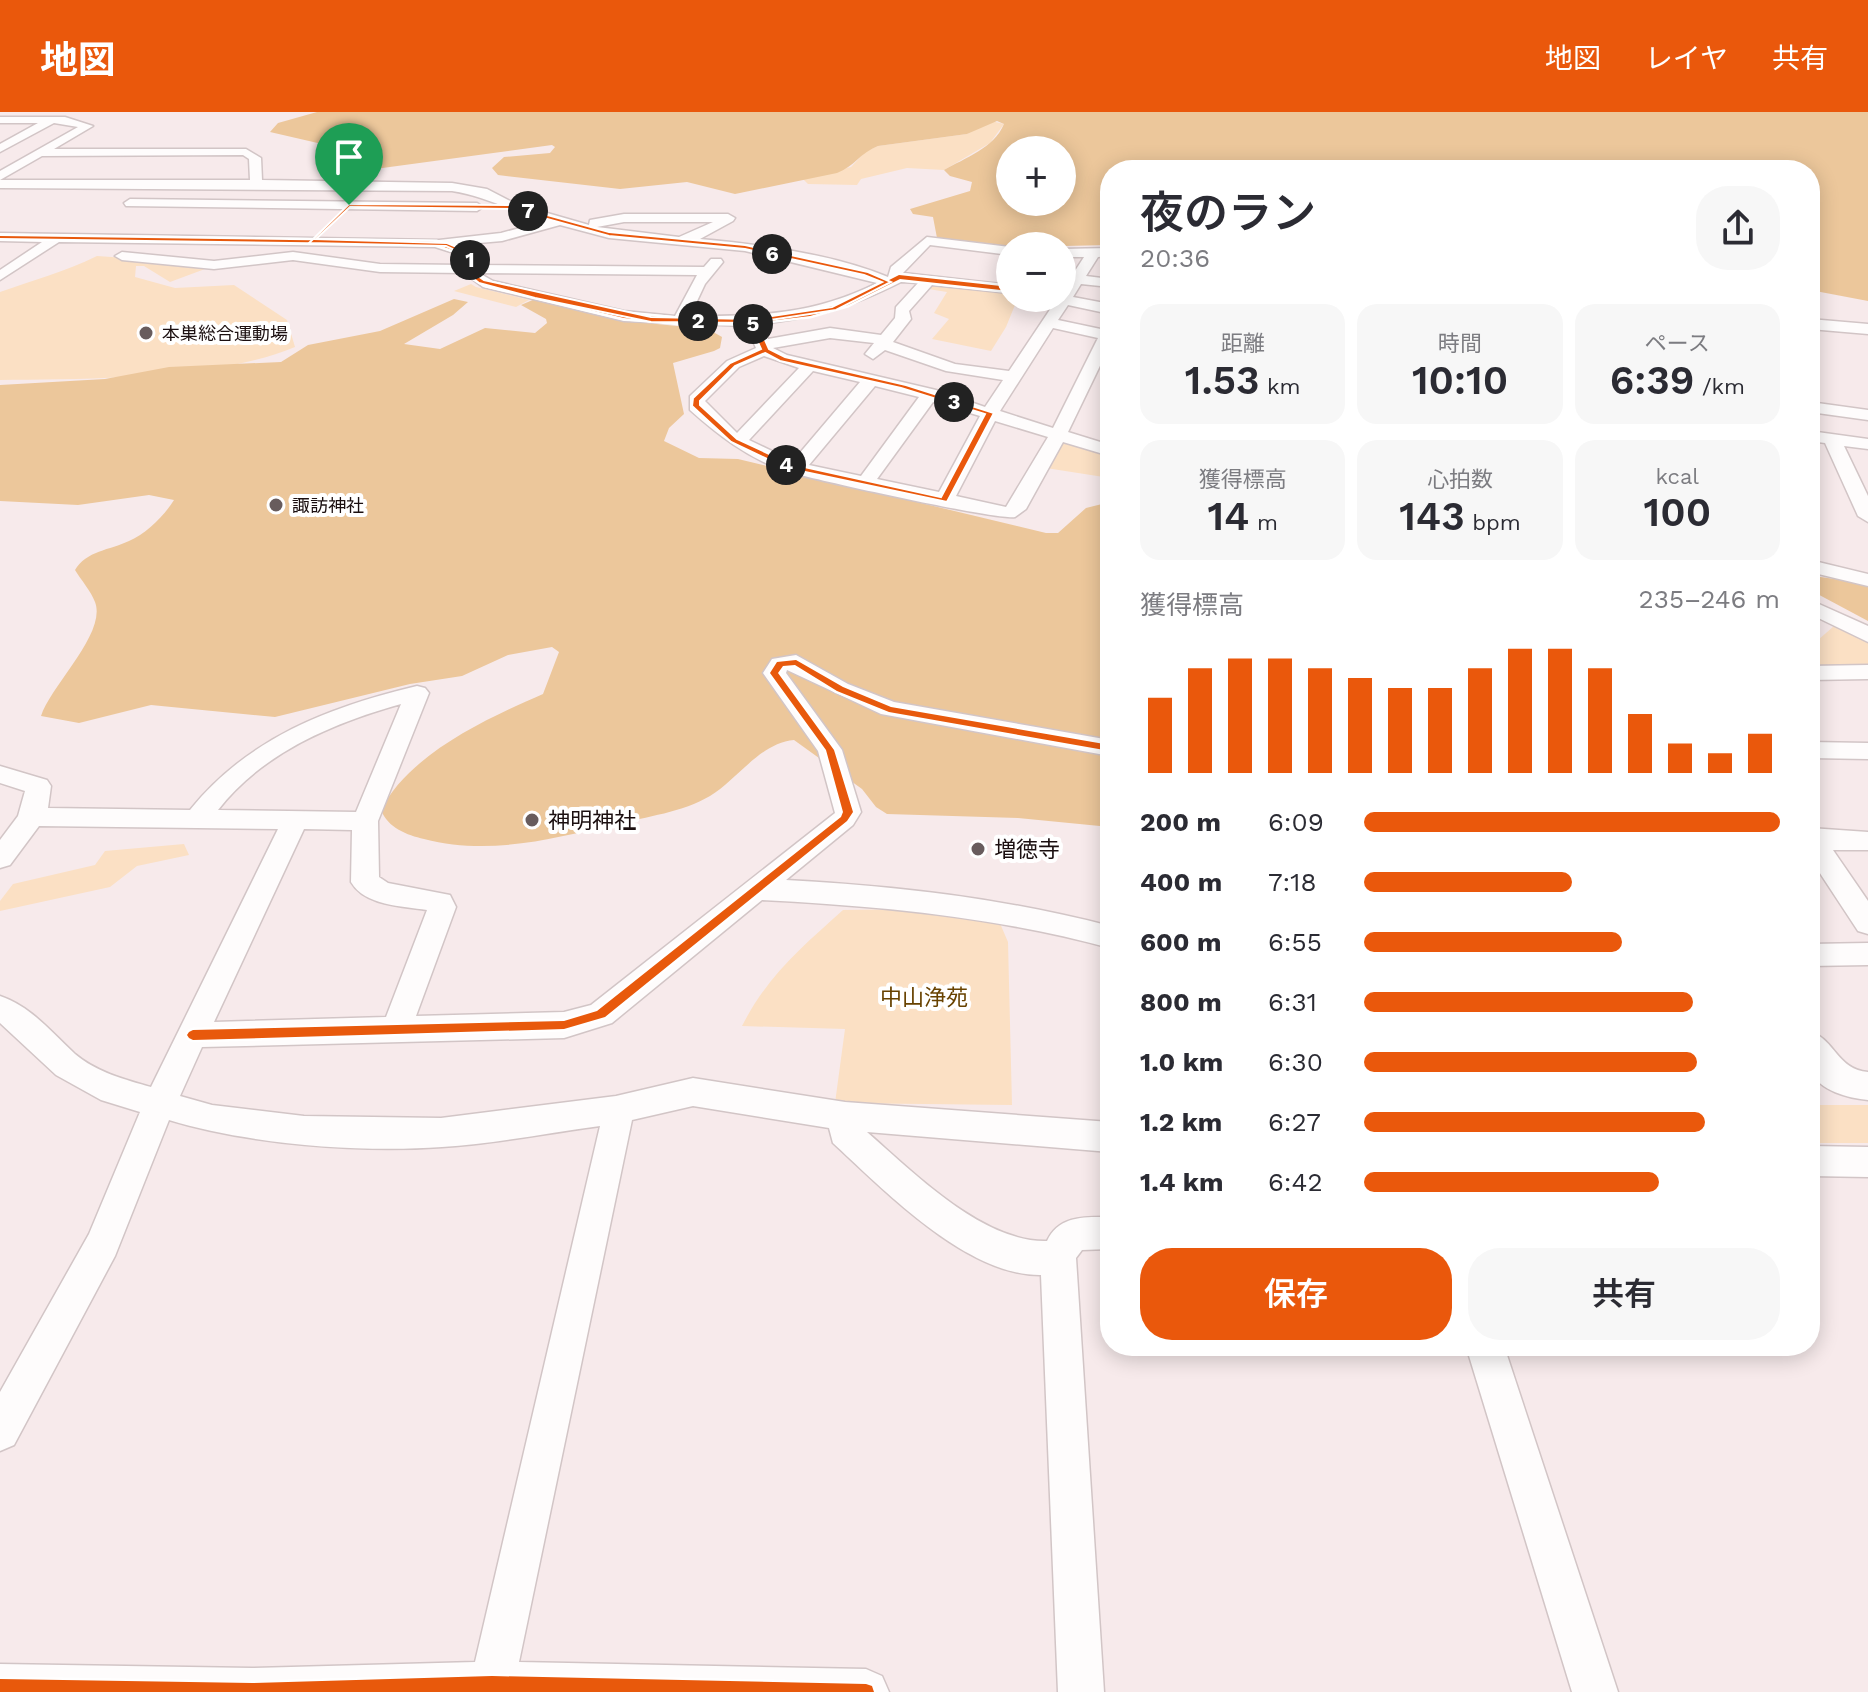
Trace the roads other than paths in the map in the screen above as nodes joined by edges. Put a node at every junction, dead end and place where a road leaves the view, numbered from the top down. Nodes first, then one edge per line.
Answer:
1 (68, 116) edge
2 (0, 120) edge
3 (51, 120) junction
4 (0, 149) edge
5 (39, 153) junction
6 (135, 153) junction
7 (0, 176) edge
8 (0, 184) edge
9 (256, 184) junction
10 (81, 185) junction
11 (373, 185) junction
12 (109, 203) dead end
13 (349, 205) junction
14 (511, 207) junction
15 (560, 221) junction
16 (579, 226) junction
17 (0, 237) edge
18 (56, 238) junction
19 (311, 241) junction
20 (674, 243) junction
21 (441, 244) junction
22 (736, 246) junction
23 (1076, 253) edge
24 (1094, 253) junction
25 (1100, 253) edge
26 (56, 256) dead end
27 (109, 256) dead end
28 (293, 256) junction
29 (996, 256) edge
30 (0, 257) edge
31 (29, 257) junction
32 (967, 265) junction
33 (471, 269) junction
34 (707, 271) junction
35 (0, 276) edge
36 (577, 276) dead end
37 (930, 279) junction
38 (1079, 279) junction
39 (892, 280) junction
40 (996, 281) edge
41 (1076, 282) edge
42 (1100, 282) edge
43 (558, 301) junction
44 (1076, 302) edge
45 (1100, 307) edge
46 (1054, 312) edge
47 (680, 321) junction
48 (752, 321) junction
49 (1049, 323) junction
50 (1820, 326) edge
51 (1100, 333) edge
52 (1861, 333) edge
53 (886, 342) junction
54 (764, 348) junction
55 (1100, 351) edge
56 (810, 365) junction
57 (852, 375) junction
58 (1013, 377) junction
59 (872, 379) junction
60 (930, 394) junction
61 (1820, 409) edge
62 (990, 413) junction
63 (1868, 415) edge
64 (1057, 434) junction
65 (1820, 437) edge
66 (1832, 439) junction
67 (734, 440) junction
68 (1868, 444) edge
69 (1100, 448) edge
70 (797, 468) junction
71 (865, 483) junction
72 (944, 501) junction
73 (1868, 516) edge
74 (1820, 568) edge
75 (1868, 580) edge
76 (1820, 611) edge
77 (1868, 635) edge
78 (1868, 672) edge
79 (1820, 673) edge
80 (1100, 746) edge
81 (1820, 750) edge
82 (1868, 751) edge
83 (0, 774) edge
84 (31, 817) junction
85 (296, 818) junction
86 (197, 819) junction
87 (365, 821) junction
88 (1820, 839) edge
89 (1868, 841) edge
90 (1820, 852) edge
91 (0, 858) edge
92 (755, 889) junction
93 (1868, 923) edge
94 (1100, 934) edge
95 (1868, 954) edge
96 (1820, 955) edge
97 (0, 1008) edge
98 (396, 1030) junction
99 (193, 1035) junction
100 (1820, 1060) edge
101 (1868, 1086) edge
102 (158, 1107) junction
103 (616, 1110) junction
104 (845, 1116) junction
105 (1100, 1136) edge
106 (1820, 1161) edge
107 (1868, 1162) edge
108 (1100, 1234) edge
109 (1058, 1258) junction
110 (1488, 1356) edge
111 (0, 1431) edge
112 (492, 1684) junction
113 (0, 1687) edge
114 (866, 1692) edge
115 (1081, 1692) edge
116 (1595, 1692) edge

1 - 3 street
1 - 5 street
2 - 3 street
3 - 4 street
5 - 6 street
5 - 7 street
6 - 9 street
6 - 10 street
8 - 10 street
9 - 10 street
9 - 11 street
11 - 13 street
11 - 14 street
12 - 13 street
13 - 14 street
13 - 19 street
14 - 15 street
15 - 16 street
15 - 21 street
16 - 20 street
16 - 20 street
17 - 18 street
18 - 19 street
18 - 31 street
19 - 21 street
19 - 28 street
20 - 22 street
21 - 33 street
22 - 34 street
22 - 39 street
23 - 24 street
24 - 25 street
24 - 38 street
26 - 31 street
27 - 28 street
28 - 33 street
29 - 32 street
30 - 31 street
31 - 35 street
32 - 37 street
32 - 39 street
32 - 40 street
33 - 34 street
33 - 43 street
34 - 47 street
36 - 43 street
37 - 39 street
37 - 53 street
38 - 41 street
38 - 42 street
39 - 48 street
43 - 47 street
44 - 45 street
46 - 49 street
47 - 48 street
48 - 54 street
49 - 51 street
49 - 58 street
50 - 52 street
53 - 54 street
53 - 57 street
53 - 58 street
54 - 56 street
54 - 67 street
55 - 64 street
56 - 57 street
56 - 67 street
57 - 59 street
58 - 62 street
59 - 60 street
59 - 70 street
60 - 62 street
60 - 71 street
61 - 63 street
62 - 64 street
62 - 72 street
64 - 69 street
64 - 72 street
65 - 66 street
66 - 68 street
66 - 73 street
67 - 70 street
70 - 71 street
71 - 72 street
74 - 75 street
76 - 77 street
78 - 79 street
80 - 92 street
81 - 82 street
83 - 84 street
84 - 86 street
84 - 91 street
85 - 86 street
85 - 87 street
85 - 99 street
86 - 87 street
87 - 98 street
88 - 89 street
90 - 93 street
92 - 94 street
92 - 98 street
95 - 96 street
97 - 102 street
98 - 99 street
99 - 102 street
100 - 101 street
102 - 103 street
102 - 111 street
103 - 104 street
103 - 112 street
104 - 105 street
104 - 109 street
106 - 107 street
108 - 109 street
109 - 115 street
110 - 116 street
112 - 113 street
112 - 114 street

